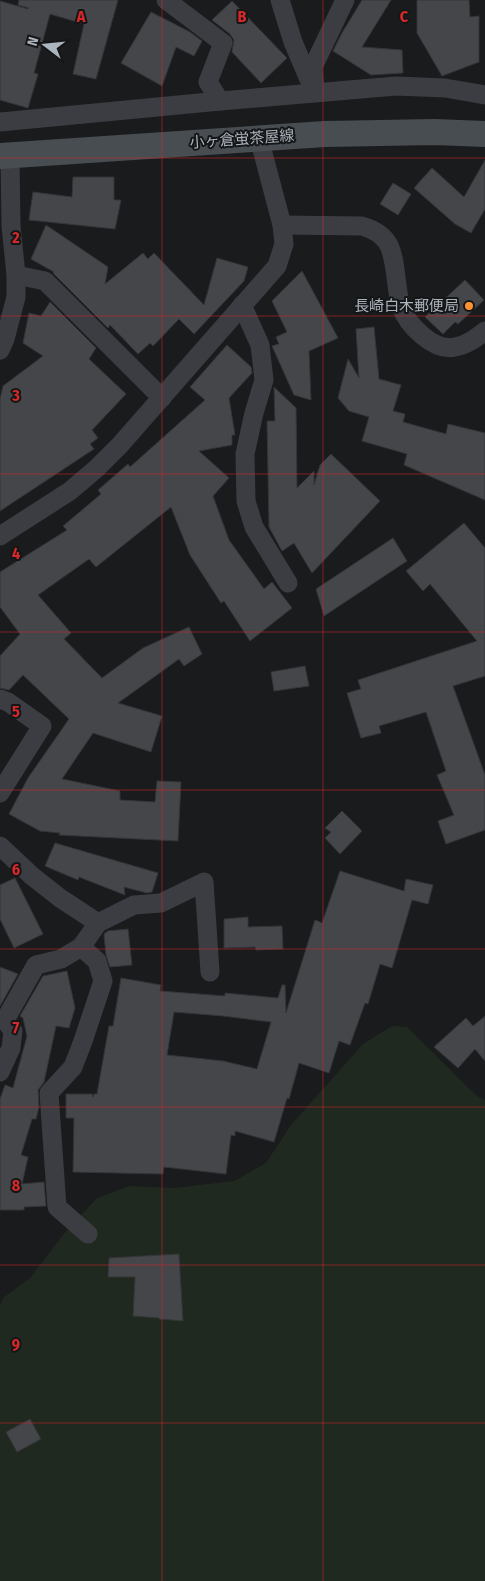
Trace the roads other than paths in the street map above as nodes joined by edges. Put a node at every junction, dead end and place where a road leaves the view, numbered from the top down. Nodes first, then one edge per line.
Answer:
1 (166, 0) edge
2 (280, 0) edge
3 (345, 0) edge
4 (315, 92) junction
5 (485, 95) edge
6 (220, 101) junction
7 (0, 122) edge
8 (485, 134) edge
9 (259, 138) junction
10 (5, 156) edge
11 (282, 225) junction
12 (16, 275) junction
13 (242, 305) junction
14 (485, 331) edge
15 (0, 350) edge
16 (162, 398) junction
17 (0, 536) edge
18 (288, 584) dead end
19 (0, 698) edge
20 (0, 793) edge
21 (0, 846) edge
22 (98, 923) junction
23 (80, 947) junction
24 (210, 972) dead end
25 (2, 1020) edge
26 (0, 1072) edge
27 (88, 1234) dead end

1 - 6 street
2 - 4 street
3 - 4 street
4 - 5 street
4 - 6 street
6 - 7 street
8 - 9 street, 小ヶ倉蛍茶屋線
9 - 10 street, 小ヶ倉蛍茶屋線
9 - 11 street
10 - 12 street
11 - 13 street
11 - 14 street
12 - 15 street
12 - 16 street
13 - 16 street
13 - 18 street
16 - 17 street
19 - 20 street
21 - 22 street
22 - 23 street
22 - 24 street
23 - 25 street
23 - 27 street
25 - 26 street

